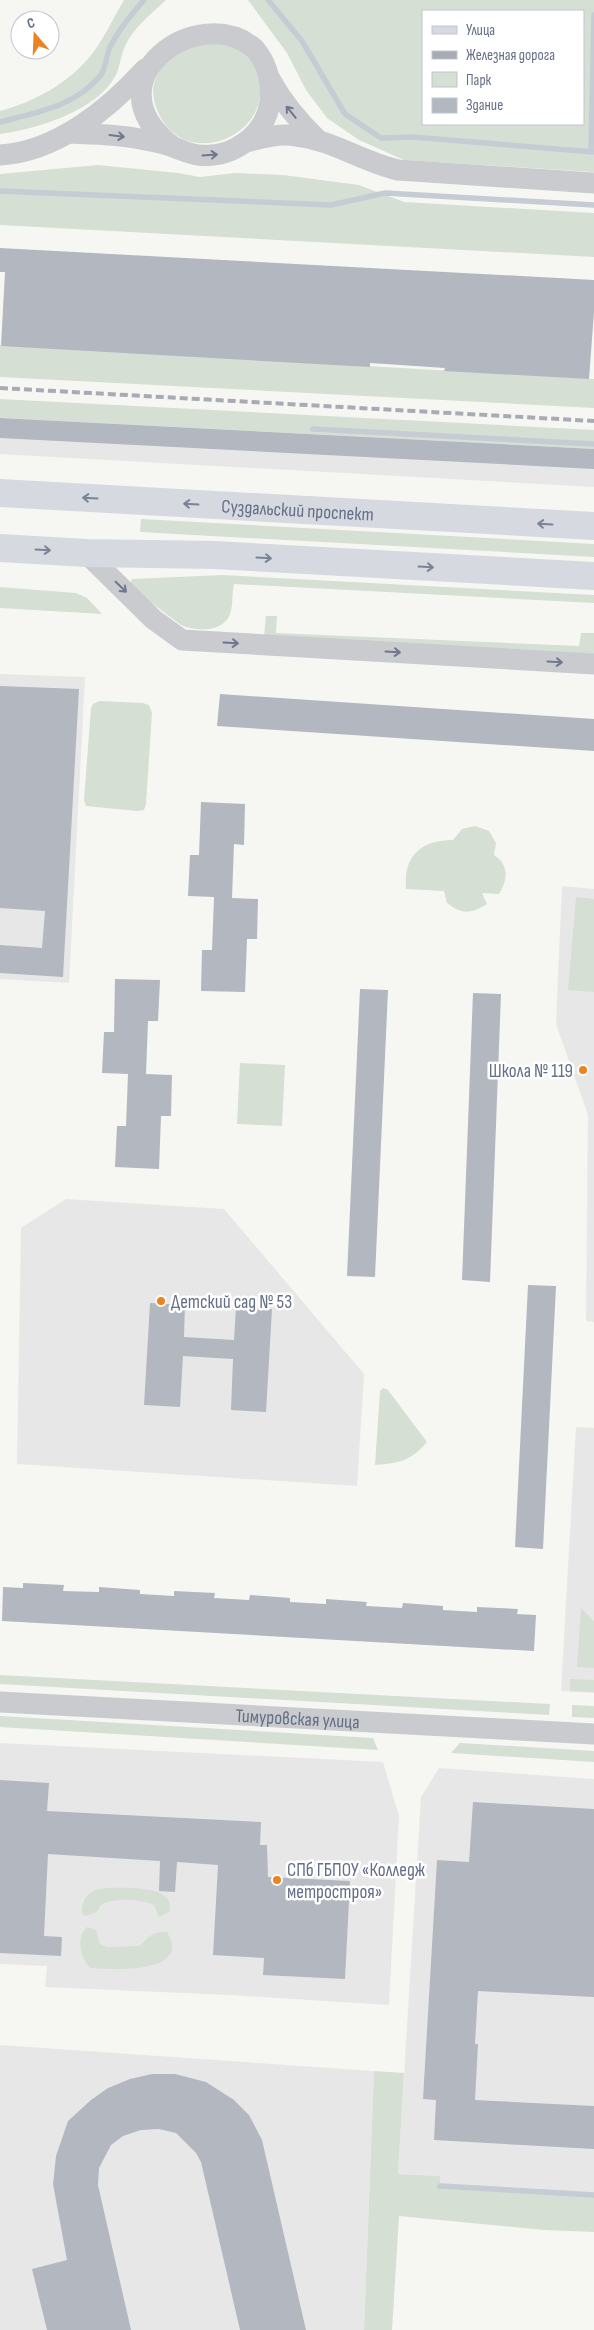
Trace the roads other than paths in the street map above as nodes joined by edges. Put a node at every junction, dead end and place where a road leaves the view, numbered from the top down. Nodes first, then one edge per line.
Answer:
1 (145, 69) junction
2 (270, 78) junction
3 (69, 133) junction
4 (318, 140) junction
5 (246, 142) junction
6 (172, 146) junction
7 (0, 155) edge
8 (594, 183) edge
9 (0, 493) edge
10 (594, 526) edge
11 (0, 548) edge
12 (86, 553) junction
13 (594, 576) edge
14 (594, 664) edge
15 (0, 1702) edge
16 (594, 1734) edge

1 - 2 street
1 - 3 street
1 - 6 street
4 -> 2 street
2 - 5 street
3 -> 6 street
3 - 7 street
4 - 5 street
4 - 8 street
6 -> 5 street
10 -> 9 main road, Суздальский проспект
11 -> 12 main road
12 -> 13 main road
12 -> 14 street
15 - 16 street, Тимуровская улица

